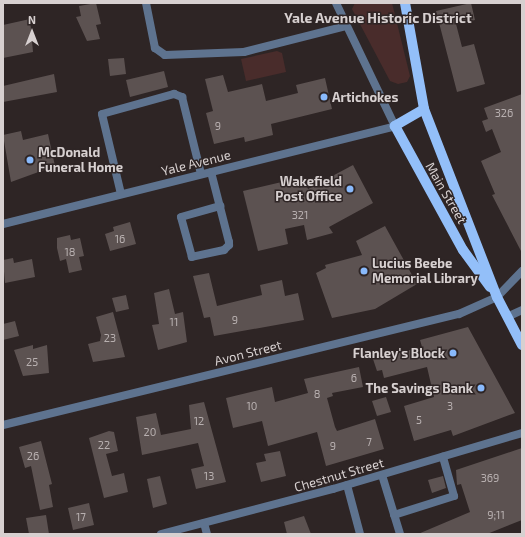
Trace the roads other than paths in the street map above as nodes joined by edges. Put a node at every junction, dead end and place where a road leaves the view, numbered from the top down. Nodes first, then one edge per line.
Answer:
1 (146, 3) edge
2 (336, 3) edge
3 (405, 3) edge
4 (346, 26) junction
5 (424, 110) junction
6 (395, 126) junction
7 (211, 172) junction
8 (202, 174) junction
9 (121, 194) junction
10 (220, 206) junction
11 (3, 224) edge
12 (522, 271) edge
13 (497, 296) junction
14 (522, 310) edge
15 (507, 317) junction
16 (522, 345) edge
17 (3, 425) edge
18 (522, 433) edge
19 (442, 457) junction
20 (382, 475) junction
21 (347, 485) junction
22 (394, 515) junction
23 (204, 523) junction
24 (161, 534) edge
25 (207, 534) edge
26 (360, 534) edge
27 (400, 534) edge

1 - 4 street
2 - 4 street
3 - 5 main road, Main Street
4 - 6 street
5 - 6 main road
5 - 13 main road, Main Street
6 - 7 street, Yale Avenue
6 - 13 main road, Main Street
7 - 8 street, Yale Avenue
7 - 10 street
8 - 9 street, Yale Avenue
8 - 9 street
9 - 11 street, Yale Avenue
10 - 10 street
12 - 13 street, Avon Street
13 - 15 main road, Main Street
13 - 17 street, Avon Street
14 - 15 street
15 - 16 main road, Main Street
18 - 19 street, Chestnut Street
19 - 20 street, Chestnut Street
19 - 22 street
20 - 21 street, Chestnut Street
20 - 22 street
21 - 23 street, Chestnut Street
21 - 26 street
22 - 27 street
23 - 24 street, Chestnut Street
23 - 25 street

